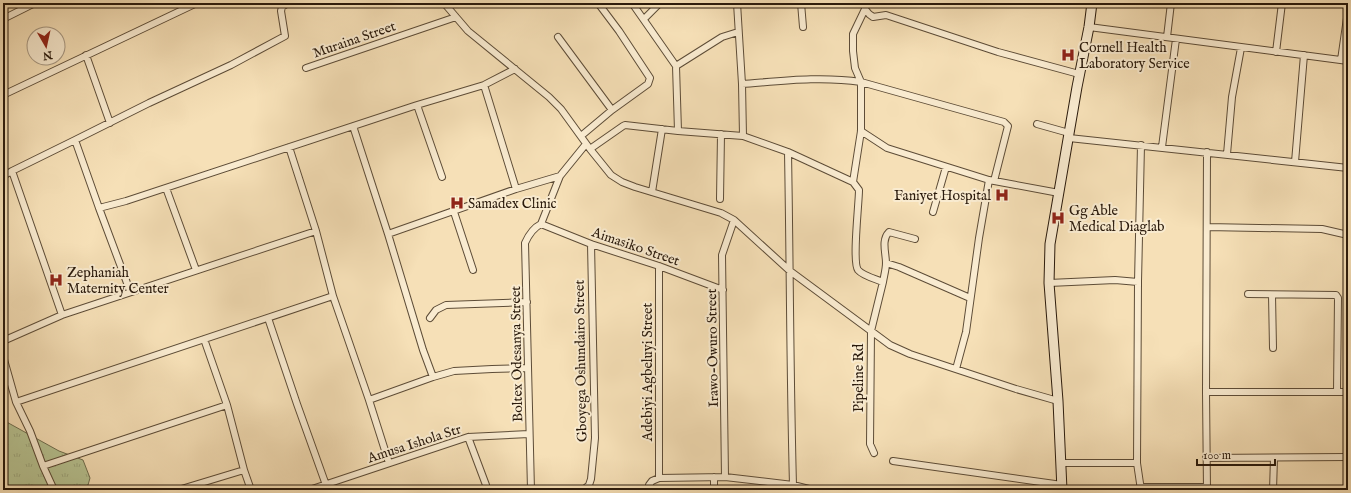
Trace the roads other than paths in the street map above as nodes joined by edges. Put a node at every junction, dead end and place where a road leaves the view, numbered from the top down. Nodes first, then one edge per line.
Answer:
1 (34, 3) edge
2 (197, 3) edge
3 (288, 3) edge
4 (444, 3) edge
5 (598, 3) edge
6 (632, 3) edge
7 (660, 3) edge
8 (736, 3) edge
9 (801, 3) edge
10 (1092, 3) edge
11 (1171, 3) edge
12 (1282, 3) edge
13 (865, 6) edge
14 (1348, 11) edge
15 (456, 17) junction
16 (3, 19) edge
17 (644, 19) junction
18 (803, 27) dead end
19 (1090, 27) junction
20 (738, 32) junction
21 (558, 37) dead end
22 (1167, 37) junction
23 (1176, 39) junction
24 (1242, 48) junction
25 (1276, 52) junction
26 (86, 55) junction
27 (1304, 55) junction
28 (1345, 60) edge
29 (676, 66) junction
30 (306, 68) dead end
31 (515, 69) junction
32 (1079, 74) junction
33 (861, 82) junction
34 (742, 84) junction
35 (484, 85) junction
36 (3, 95) edge
37 (417, 105) junction
38 (612, 110) junction
39 (110, 123) junction
40 (1037, 124) dead end
41 (353, 126) junction
42 (662, 129) junction
43 (678, 131) junction
44 (861, 131) junction
45 (721, 134) junction
46 (1069, 135) junction
47 (580, 136) junction
48 (743, 136) junction
49 (75, 140) junction
50 (1141, 145) junction
51 (588, 146) junction
52 (290, 147) junction
53 (1162, 147) junction
54 (788, 152) junction
55 (1207, 152) junction
56 (1227, 154) junction
57 (1295, 162) junction
58 (946, 167) junction
59 (1348, 168) edge
60 (12, 171) junction
61 (3, 176) edge
62 (560, 176) junction
63 (442, 178) dead end
64 (992, 180) junction
65 (853, 182) junction
66 (166, 188) junction
67 (516, 189) junction
68 (652, 192) junction
69 (1059, 194) junction
70 (720, 199) dead end
71 (99, 208) junction
72 (454, 212) junction
73 (933, 212) dead end
74 (734, 220) junction
75 (541, 224) junction
76 (1207, 227) junction
77 (316, 231) junction
78 (388, 234) junction
79 (1348, 235) edge
80 (915, 239) dead end
81 (591, 244) junction
82 (886, 263) junction
83 (659, 266) junction
84 (196, 270) junction
85 (473, 270) dead end
86 (790, 271) junction
87 (883, 282) junction
88 (1138, 282) junction
89 (1049, 284) junction
90 (723, 290) junction
91 (130, 292) junction
92 (1248, 294) dead end
93 (1272, 295) junction
94 (333, 296) junction
95 (970, 298) junction
96 (527, 302) junction
97 (62, 315) junction
98 (268, 318) junction
99 (430, 318) dead end
100 (871, 331) junction
101 (204, 339) junction
102 (3, 341) edge
103 (1273, 348) dead end
104 (3, 356) edge
105 (528, 368) junction
106 (956, 369) junction
107 (433, 377) junction
108 (1206, 392) junction
109 (1337, 392) junction
110 (1348, 392) edge
111 (369, 400) junction
112 (1058, 400) junction
113 (16, 402) junction
114 (227, 405) junction
115 (529, 434) junction
116 (468, 437) junction
117 (874, 453) dead end
118 (1348, 457) edge
119 (1206, 458) junction
120 (1274, 458) junction
121 (893, 461) dead end
122 (389, 463) junction
123 (1060, 463) junction
124 (1138, 463) junction
125 (43, 466) junction
126 (244, 470) junction
127 (714, 477) junction
128 (726, 477) junction
129 (659, 478) junction
130 (486, 484) dead end
131 (326, 485) junction
132 (793, 485) junction
133 (1062, 487) edge
134 (1141, 488) edge
135 (1207, 489) edge
136 (54, 490) edge
137 (178, 490) edge
138 (251, 490) edge
139 (309, 490) edge
140 (531, 490) edge
141 (583, 490) edge
142 (648, 490) edge
143 (714, 490) edge
144 (813, 490) edge
145 (1273, 490) edge

1 - 16 street
2 - 26 street
3 - 39 street
4 - 15 street
5 - 38 street
6 - 17 street
7 - 17 street
8 - 20 street
9 - 18 street
10 - 19 main road
11 - 22 street
12 - 25 street
13 - 32 street
13 - 33 street
14 - 28 street
15 - 30 street, Muraina Street
15 - 31 street
17 - 29 street
19 - 22 street
19 - 32 main road
20 - 29 street
20 - 34 street
21 - 38 street
22 - 23 street
23 - 24 street
23 - 53 street
24 - 25 street
24 - 56 street
25 - 27 street
26 - 36 street
26 - 39 street
27 - 28 street
27 - 57 street
29 - 43 street
31 - 35 street
31 - 47 street
32 - 46 main road
33 - 34 street
33 - 44 street
33 - 64 street
34 - 48 street
35 - 37 street
35 - 67 street
37 - 41 street
37 - 63 street
38 - 47 street
39 - 49 street
40 - 46 street
41 - 52 street
41 - 78 street
42 - 43 street
42 - 51 street
42 - 68 street
43 - 45 street
44 - 58 street
44 - 65 street
45 - 48 street
45 - 70 street
46 - 50 street
46 - 69 main road
47 - 51 street
48 - 54 street
49 - 60 street
49 - 71 street
50 - 53 street
50 - 88 street
51 - 62 street
51 - 68 street
52 - 66 street
52 - 77 street
53 - 55 street
54 - 65 street
54 - 86 street
55 - 56 street
55 - 76 street
56 - 57 street
57 - 59 street
58 - 64 street
58 - 73 street
60 - 61 street
60 - 97 street
62 - 67 street
62 - 75 street
64 - 69 street
64 - 95 street
65 - 87 street
66 - 71 street
66 - 84 street
67 - 72 street
68 - 74 street
69 - 89 main road
71 - 91 street
72 - 78 street
72 - 85 street
74 - 86 street
74 - 90 street, Irawo-Owuro Street
75 - 81 street, Aimasiko Street
75 - 96 street, Boltex Odesanya Street
76 - 79 street
76 - 108 street
77 - 84 street
77 - 94 street
78 - 107 street
80 - 82 street, Pipeline Rd
81 - 83 street, Aimasiko Street
81 - 141 street, Gboyega Oshundairo Street
82 - 87 street, Pipeline Rd
82 - 95 street
83 - 90 street, Aimasiko Street
83 - 129 street, Adebiyi Agbeluyi Street
84 - 91 street
86 - 100 street
86 - 132 street
87 - 100 street, Pipeline Rd
88 - 89 street
88 - 124 street
89 - 112 main road
90 - 128 street, Irawo-Owuro Street
91 - 97 street
92 - 93 street
93 - 103 street
93 - 109 street
94 - 98 street
94 - 111 street
95 - 106 street
96 - 99 street
96 - 105 street, Boltex Odesanya Street
97 - 102 street
98 - 101 street
98 - 131 street
100 - 106 street
100 - 117 street, Pipeline Rd
101 - 113 street
101 - 114 street
104 - 113 street
105 - 107 street
105 - 115 street, Boltex Odesanya Street
106 - 112 street
107 - 111 street
108 - 109 street
108 - 119 street
109 - 110 street
111 - 122 street
112 - 123 main road
113 - 125 street
114 - 125 street
114 - 126 street
115 - 116 street, Amusa Ishola Str
115 - 140 street, Boltex Odesanya Street
116 - 122 street, Amusa Ishola Str
116 - 130 street
118 - 120 street
119 - 120 street
119 - 135 street
120 - 145 street
121 - 133 street
122 - 131 street, Amusa Ishola Str
123 - 124 street
123 - 133 main road
124 - 134 street
125 - 136 street
126 - 137 street
126 - 138 street
127 - 128 street
127 - 129 street
127 - 143 street
128 - 132 street
129 - 142 street
131 - 139 street, Amusa Ishola Str
132 - 144 street
134 - 135 street

